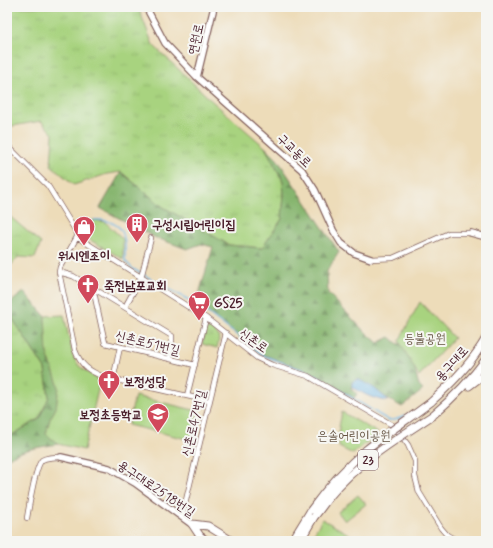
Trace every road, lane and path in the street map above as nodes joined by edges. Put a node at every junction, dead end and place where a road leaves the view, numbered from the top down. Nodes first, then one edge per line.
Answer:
1 (146, 7) edge
2 (214, 7) edge
3 (197, 77) junction
4 (7, 145) edge
5 (471, 233) joint
6 (486, 236) edge
7 (77, 237) junction
8 (151, 238) dead end
9 (371, 260) joint
10 (59, 272) junction
11 (141, 278) junction
12 (93, 288) junction
13 (125, 307) junction
14 (206, 318) junction
15 (226, 334) junction
16 (486, 338) edge
17 (120, 347) junction
18 (170, 359) junction
19 (486, 359) edge
20 (195, 365) junction
21 (486, 377) edge
22 (113, 380) junction
23 (457, 394) junction
24 (187, 396) junction
25 (209, 402) junction
26 (61, 457) joint
27 (182, 517) junction
28 (27, 518) dead end
29 (192, 524) junction
30 (217, 540) edge
31 (294, 540) edge
32 (207, 541) edge
33 (232, 541) edge
34 (476, 541) edge

1 - 3 street, 구교동로
2 - 3 street, 연원로
3 - 9 street, 구교동로
4 - 7 street
5 - 6 street
5 - 9 street, 구교동로
7 - 10 street
7 - 11 street, 신촌로
8 - 11 street
10 - 12 street
10 - 22 street
11 - 13 street
11 - 14 street, 신촌로
12 - 13 street
12 - 17 street, 신촌로51번길
13 - 18 street
14 - 15 street, 신촌로
14 - 20 street, 신촌로51번길
15 - 25 street, 신촌로47번길
15 - 34 street, 신촌로
16 - 31 main road, 용구대로 / 23, bridge
17 - 18 street, 신촌로51번길
17 - 22 street
18 - 20 street, 신촌로51번길
19 - 23 main road, 용구대로 / 23
20 - 24 street, 신촌로51번길
21 - 23 main road
22 - 24 street
23 - 31 main road, 용구대로 / 23, bridge
24 - 25 street
25 - 27 street, 신촌로47번길
26 - 27 street, 용구대로2518번길
26 - 28 street
27 - 29 street, 용구대로2518번길
29 - 30 main road
29 - 32 main road
29 - 33 main road

